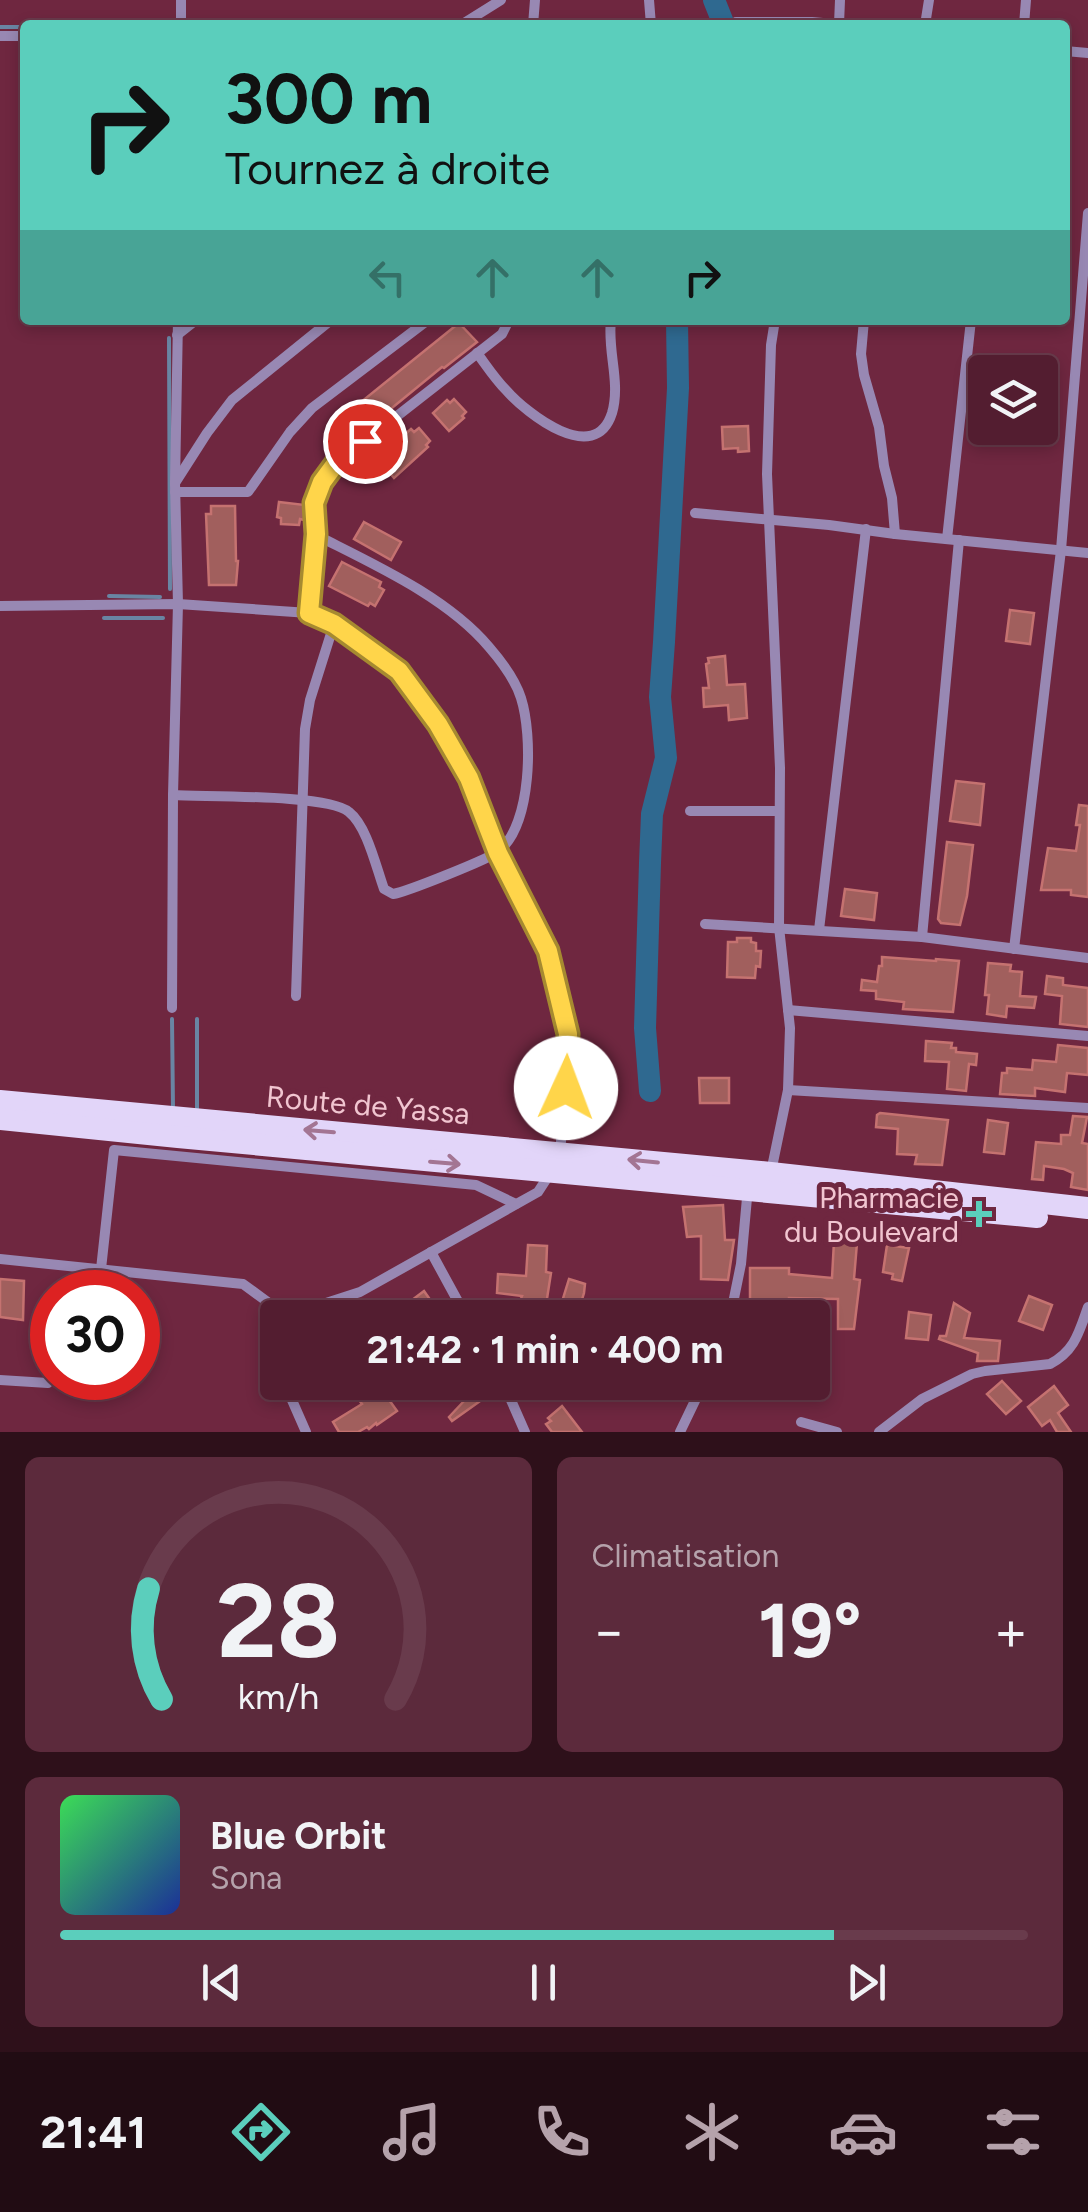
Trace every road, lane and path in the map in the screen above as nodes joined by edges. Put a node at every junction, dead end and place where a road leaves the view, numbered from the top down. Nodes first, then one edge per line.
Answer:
1 (501, 0) edge
2 (471, 20) edge
3 (1088, 213) edge
4 (178, 325) edge
5 (190, 325) edge
6 (325, 325) edge
7 (421, 325) edge
8 (504, 325) edge
9 (610, 325) edge
10 (774, 325) edge
11 (864, 325) edge
12 (971, 325) edge
13 (178, 334) junction
14 (478, 353) junction
15 (175, 488) junction
16 (694, 514) dead end
17 (770, 521) junction
18 (866, 529) junction
19 (316, 534) junction
20 (895, 534) junction
21 (953, 540) junction
22 (1061, 550) junction
23 (1088, 553) edge
24 (178, 604) junction
25 (0, 606) edge
26 (309, 613) junction
27 (334, 624) junction
28 (173, 795) junction
29 (302, 801) junction
30 (690, 811) dead end
31 (778, 811) junction
32 (498, 853) junction
33 (705, 924) dead end
34 (778, 927) junction
35 (819, 930) junction
36 (922, 937) junction
37 (1014, 950) junction
38 (1088, 958) edge
39 (296, 996) dead end
40 (172, 1008) dead end
41 (788, 1010) junction
42 (1088, 1036) edge
43 (788, 1090) junction
44 (0, 1101) edge
45 (1088, 1108) edge
46 (0, 1118) edge
47 (179, 1128) junction
48 (555, 1163) junction
49 (771, 1172) junction
50 (748, 1180) junction
51 (516, 1204) junction
52 (1088, 1208) edge
53 (1088, 1222) edge
54 (431, 1252) junction
55 (0, 1259) edge
56 (102, 1269) junction
57 (266, 1300) edge
58 (335, 1300) edge
59 (457, 1300) edge
60 (734, 1300) edge
61 (1088, 1307) edge
62 (0, 1380) edge
63 (30, 1382) edge
64 (292, 1400) edge
65 (511, 1400) edge
66 (695, 1400) edge
67 (801, 1422) dead end
68 (306, 1432) edge
69 (525, 1432) edge
70 (680, 1432) edge
71 (837, 1432) edge
72 (880, 1432) edge

1 - 2 street
3 - 22 street
4 - 13 street
5 - 13 street
6 - 15 street
7 - 15 street
8 - 14 street
9 - 14 street
10 - 17 street
11 - 20 street
12 - 21 street
13 - 15 street
14 - 19 street
15 - 24 street
16 - 17 street
17 - 18 street
17 - 31 street
18 - 20 street
18 - 35 street
19 - 26 street
19 - 32 street
20 - 21 street
21 - 22 street
21 - 36 street
22 - 23 street
22 - 37 street
24 - 25 street
24 - 26 street
24 - 28 street
26 - 27 street
27 - 29 street
27 - 32 street
28 - 29 street
28 - 40 street
29 - 32 street
29 - 39 street
30 - 31 street
31 - 34 street
32 - 48 street
33 - 34 street
34 - 35 street
34 - 41 street
35 - 36 street
36 - 37 street
37 - 38 street
41 - 42 street
41 - 43 street
43 - 45 street
43 - 49 street
44 - 47 main road, Route de Yassa
46 - 47 main road, Route de Yassa
47 - 48 main road, Route de Yassa
48 - 50 main road, Route de Yassa
48 - 51 street
49 - 50 main road, Route de Yassa
49 - 52 main road, Route de Yassa
50 - 53 main road, Route de Yassa
50 - 60 street
51 - 54 street
51 - 56 street
54 - 58 street
54 - 59 street
55 - 56 street
56 - 57 street
61 - 72 street
62 - 63 street
64 - 68 street
65 - 69 street
66 - 70 street
67 - 71 street

